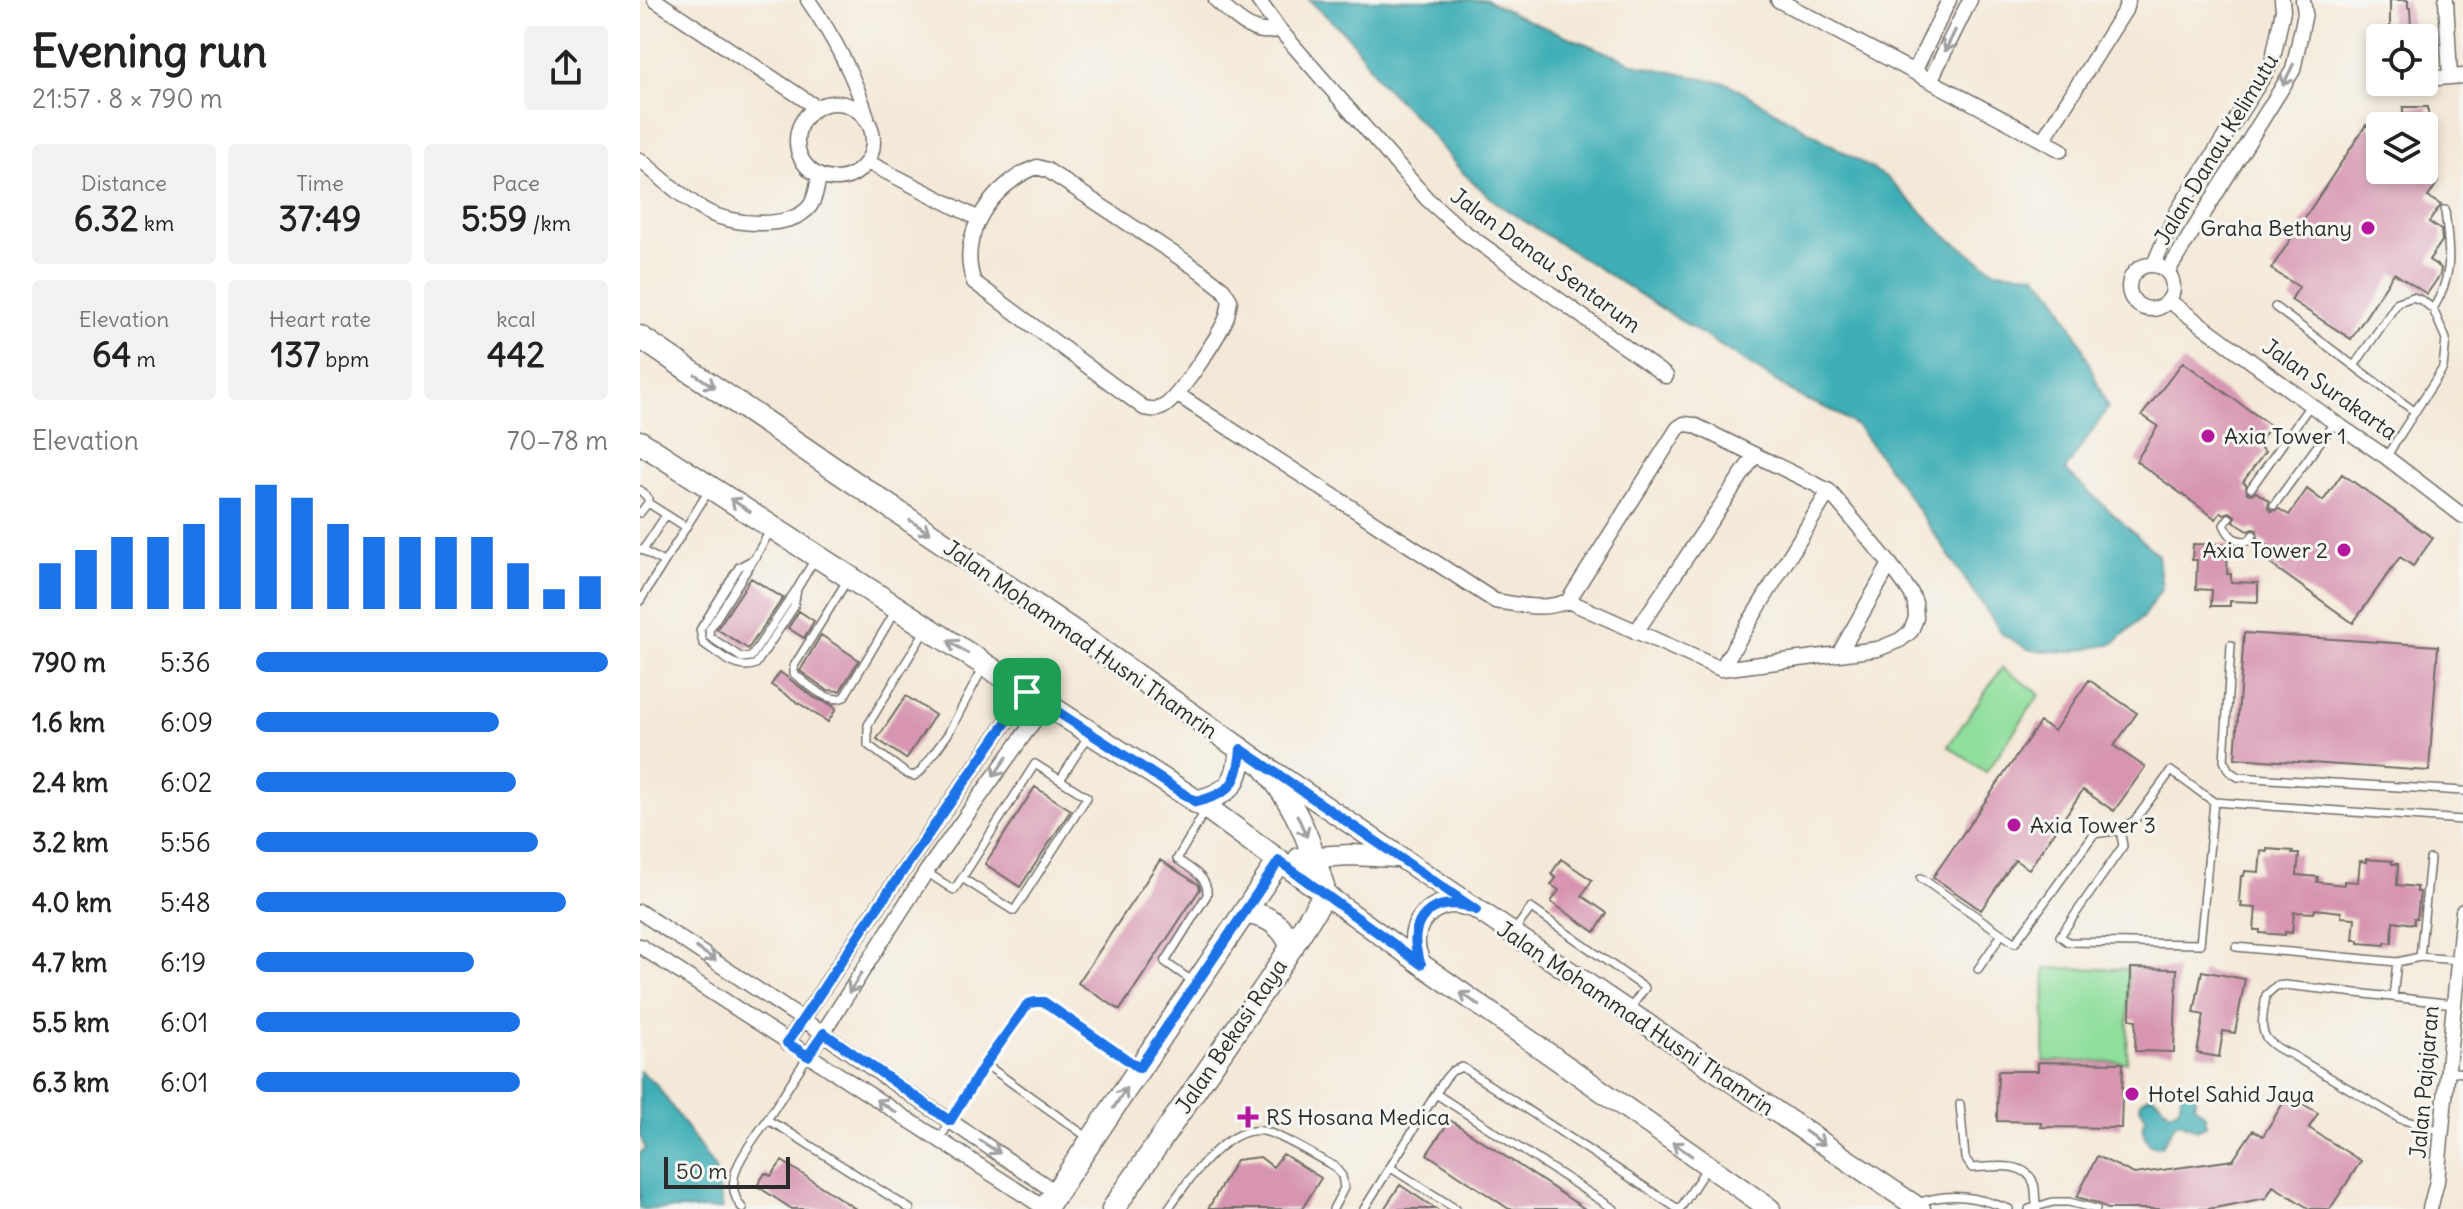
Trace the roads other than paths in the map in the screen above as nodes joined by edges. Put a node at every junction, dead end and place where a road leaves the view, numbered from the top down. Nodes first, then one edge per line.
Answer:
1 (655, 0) edge
2 (808, 0) edge
3 (1216, 0) edge
4 (1258, 0) edge
5 (1778, 0) edge
6 (1949, 0) edge
7 (1970, 0) edge
8 (2128, 0) edge
9 (2282, 0) edge
10 (2303, 0) edge
11 (2446, 0) edge
12 (1797, 5) edge
13 (1279, 29) junction
14 (1914, 72) junction
15 (2457, 77) edge
16 (1930, 81) junction
17 (816, 107) junction
18 (868, 121) junction
19 (2043, 140) junction
20 (2061, 150) dead end
21 (640, 160) edge
22 (867, 162) junction
23 (819, 177) junction
24 (2445, 210) dead end
25 (979, 219) junction
26 (2154, 264) junction
27 (2168, 271) junction
28 (2169, 301) junction
29 (2275, 307) dead end
30 (2433, 309) junction
31 (640, 337) edge
32 (2354, 366) junction
33 (1666, 376) dead end
34 (1178, 395) junction
35 (2311, 404) junction
36 (2414, 411) junction
37 (2334, 422) junction
38 (640, 442) edge
39 (1755, 455) junction
40 (2386, 457) junction
41 (710, 486) junction
42 (2251, 488) dead end
43 (640, 490) edge
44 (1829, 491) junction
45 (648, 503) junction
46 (2274, 505) dead end
47 (640, 513) edge
48 (666, 515) junction
49 (2463, 516) edge
50 (2229, 518) dead end
51 (772, 526) junction
52 (686, 527) junction
53 (2253, 535) dead end
54 (642, 549) edge
55 (817, 555) junction
56 (663, 562) junction
57 (1890, 564) junction
58 (850, 576) junction
59 (640, 601) edge
60 (1568, 601) junction
61 (897, 608) junction
62 (927, 627) junction
63 (1636, 632) junction
64 (2231, 645) dead end
65 (1839, 654) junction
66 (985, 665) junction
67 (1721, 669) junction
68 (1037, 698) junction
69 (1090, 733) junction
70 (1241, 749) junction
71 (1263, 765) junction
72 (1060, 780) junction
73 (2463, 791) edge
74 (2214, 802) junction
75 (1201, 805) junction
76 (2463, 820) edge
77 (2120, 830) junction
78 (1314, 857) junction
79 (1398, 857) junction
80 (2430, 859) dead end
81 (1279, 861) junction
82 (926, 872) junction
83 (962, 878) junction
84 (1921, 878) dead end
85 (1325, 894) junction
86 (1476, 910) junction
87 (640, 912) edge
88 (1246, 913) junction
89 (2463, 914) edge
90 (866, 924) junction
91 (1512, 934) junction
92 (2002, 934) junction
93 (886, 935) junction
94 (640, 946) edge
95 (1292, 947) junction
96 (2236, 947) dead end
97 (2420, 957) junction
98 (2458, 960) junction
99 (2397, 962) junction
100 (1421, 964) junction
101 (1978, 969) dead end
102 (1197, 985) junction
103 (2393, 997) junction
104 (2454, 1004) junction
105 (1627, 1012) junction
106 (802, 1019) junction
107 (824, 1033) junction
108 (787, 1043) junction
109 (808, 1056) junction
110 (985, 1064) junction
111 (1139, 1068) junction
112 (2455, 1072) edge
113 (1436, 1094) junction
114 (1960, 1104) dead end
115 (767, 1120) junction
116 (950, 1121) junction
117 (2442, 1131) junction
118 (1092, 1140) junction
119 (940, 1141) junction
120 (1707, 1167) junction
121 (1391, 1168) junction
122 (1049, 1204) edge
123 (1917, 1207) edge
124 (2036, 1208) edge
125 (743, 1209) edge
126 (910, 1209) edge
127 (1113, 1209) edge
128 (1168, 1209) edge
129 (1333, 1209) edge
130 (1364, 1209) edge
131 (1456, 1209) edge
132 (1614, 1209) edge
133 (1679, 1209) edge
134 (1770, 1209) edge
135 (2009, 1209) edge
136 (2029, 1209) edge
137 (2096, 1209) edge
138 (2430, 1209) edge

1 - 17 street
2 - 18 street
3 - 13 street
4 - 13 street, Jalan Danau Sentarum
5 - 12 street
6 - 14 street
7 -> 16 street
8 - 19 street
9 - 26 street, Jalan Danau Kelimutu
10 -> 27 street, Jalan Danau Kelimutu
11 - 15 street
12 - 14 street
13 - 33 street, Jalan Danau Sentarum
14 - 16 street
16 - 19 street
17 - 18 street
17 - 23 street
18 - 22 street
19 - 20 street
21 - 23 street
22 - 23 street
22 - 25 street
24 - 30 lane
25 - 34 street
25 - 34 street
26 - 27 street
26 - 28 street
27 - 28 street
28 - 35 street, Jalan Surakarta
29 - 32 lane
30 - 32 lane
30 - 36 lane
31 -> 70 main road, Jalan Mohammad Husni Thamrin
32 - 36 lane
34 - 60 street
35 - 37 street, Jalan Surakarta
35 - 42 lane
36 - 40 lane
37 - 40 street, Jalan Surakarta
37 - 46 lane
38 - 41 main road
39 - 44 street
39 - 60 street
39 - 63 street
40 - 49 street, Jalan Surakarta
51 -> 41 main road
41 - 52 lane
43 - 45 lane
44 - 57 street
44 - 67 street
45 - 47 lane
45 - 48 lane
48 - 52 lane
48 - 54 lane
50 - 53 lane
51 - 55 main road
51 - 55 lane
52 - 56 lane
54 - 56 lane
55 - 58 main road
56 - 59 lane
57 - 65 street
57 - 65 street
58 - 61 main road
58 - 61 lane
60 - 63 street
61 - 62 main road
66 -> 62 main road
62 - 66 lane
63 - 67 street
64 - 73 lane
65 - 67 street
66 - 68 main road
68 - 69 main road
68 -> 82 street
68 - 90 street
69 - 72 lane
69 - 75 main road
70 - 71 main road, Jalan Mohammad Husni Thamrin
70 - 75 main road
71 -> 78 main road
71 - 79 street, Jalan Mohammad Husni Thamrin
72 - 83 lane
72 - 83 lane
74 - 76 lane
74 - 77 lane
74 - 77 lane
75 - 81 main road
75 - 102 lane
77 - 92 lane
78 - 79 street
78 - 81 street
78 - 85 main road
79 - 86 street, Jalan Mohammad Husni Thamrin
80 - 97 lane
81 - 85 street
81 - 88 main road
82 - 83 lane
82 - 93 street
84 - 92 lane
85 - 95 main road, Jalan Bekasi Raya
85 - 100 street
86 - 91 street, Jalan Mohammad Husni Thamrin
86 - 100 street
87 -> 106 street
88 - 95 main road
88 - 102 main road
89 - 98 street, Jalan Pajajaran
90 - 93 street
90 - 106 street
91 - 105 street, Jalan Mohammad Husni Thamrin
91 - 105 lane
92 - 101 lane
93 -> 107 street
94 - 108 street
95 - 127 main road, Jalan Bekasi Raya
96 - 99 lane
97 - 98 lane
97 - 99 lane
98 - 104 street, Jalan Pajajaran
99 - 103 lane
120 -> 100 street
102 - 111 main road
103 - 104 lane
103 - 117 lane
104 - 112 street, Jalan Pajajaran
105 -> 123 street, Jalan Mohammad Husni Thamrin
106 - 107 street
106 - 108 street
107 - 109 street
107 - 116 street
108 - 109 street
109 - 115 lane
119 -> 109 street
110 - 111 lane
110 - 116 lane
110 - 118 lane
118 -> 111 main road
112 - 117 street, Jalan Pajajaran
113 - 121 lane
113 - 132 lane
113 - 133 lane
114 - 124 lane
115 - 125 lane
115 - 126 lane
116 - 119 lane
116 -> 122 street
117 - 138 street, Jalan Pajajaran
118 - 122 main road
119 - 122 street
120 - 133 lane
120 - 134 street
121 - 130 lane
121 - 131 lane
123 - 135 lane
124 - 136 lane
124 - 137 lane
128 - 129 lane

